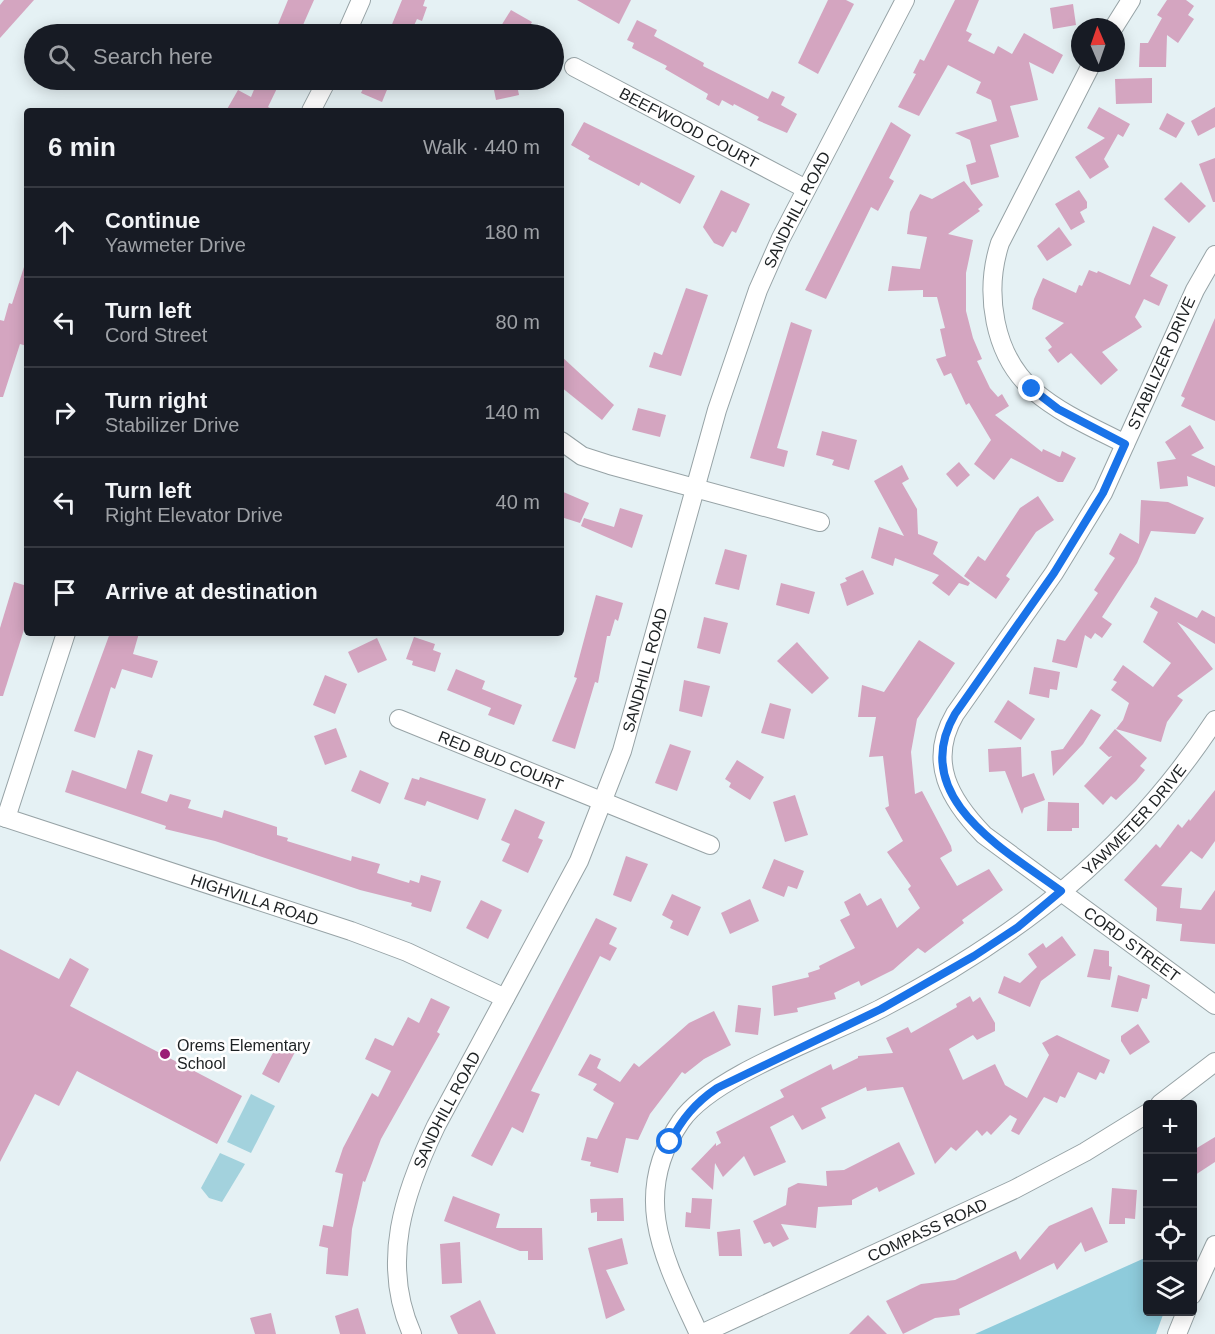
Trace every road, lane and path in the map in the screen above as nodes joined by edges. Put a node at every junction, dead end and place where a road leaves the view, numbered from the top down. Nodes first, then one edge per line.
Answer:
1 (361, 0) edge
2 (905, 0) edge
3 (1131, 0) edge
4 (1120, 18) edge
5 (350, 24) edge
6 (574, 67) dead end
7 (1087, 72) edge
8 (322, 90) edge
9 (313, 108) edge
10 (806, 189) junction
11 (1215, 255) edge
12 (564, 443) edge
13 (1125, 444) junction
14 (696, 490) junction
15 (820, 522) dead end
16 (65, 636) edge
17 (399, 719) dead end
18 (1215, 720) edge
19 (943, 748) joint
20 (602, 803) junction
21 (3, 817) edge
22 (710, 845) dead end
23 (1061, 891) junction
24 (505, 998) junction
25 (1215, 1005) edge
26 (1215, 1062) edge
27 (1165, 1100) edge
28 (1143, 1116) edge
29 (1212, 1250) edge
30 (1197, 1284) edge
31 (1184, 1316) edge
32 (412, 1334) edge
33 (700, 1334) edge
34 (1177, 1334) edge

1 - 5 street
2 - 10 street, SANDHILL ROAD
3 - 4 street
6 - 10 street, BEEFWOOD COURT
7 - 13 street
8 - 9 street
10 - 14 street, SANDHILL ROAD
11 - 13 street, STABILIZER DRIVE
12 - 14 street
13 - 19 street, STABILIZER DRIVE
14 - 15 street
14 - 20 street, SANDHILL ROAD
16 - 21 street
17 - 20 street, RED BUD COURT
18 - 23 street, YAWMETER DRIVE
19 - 23 street, CORD STREET
20 - 22 street, RED BUD COURT
20 - 24 street, SANDHILL ROAD
21 - 24 street, HIGHVILLA ROAD
23 - 25 street, CORD STREET
23 - 33 street, YAWMETER DRIVE
24 - 32 street, SANDHILL ROAD
26 - 27 street
28 - 33 street, COMPASS ROAD
29 - 30 street
31 - 34 street

